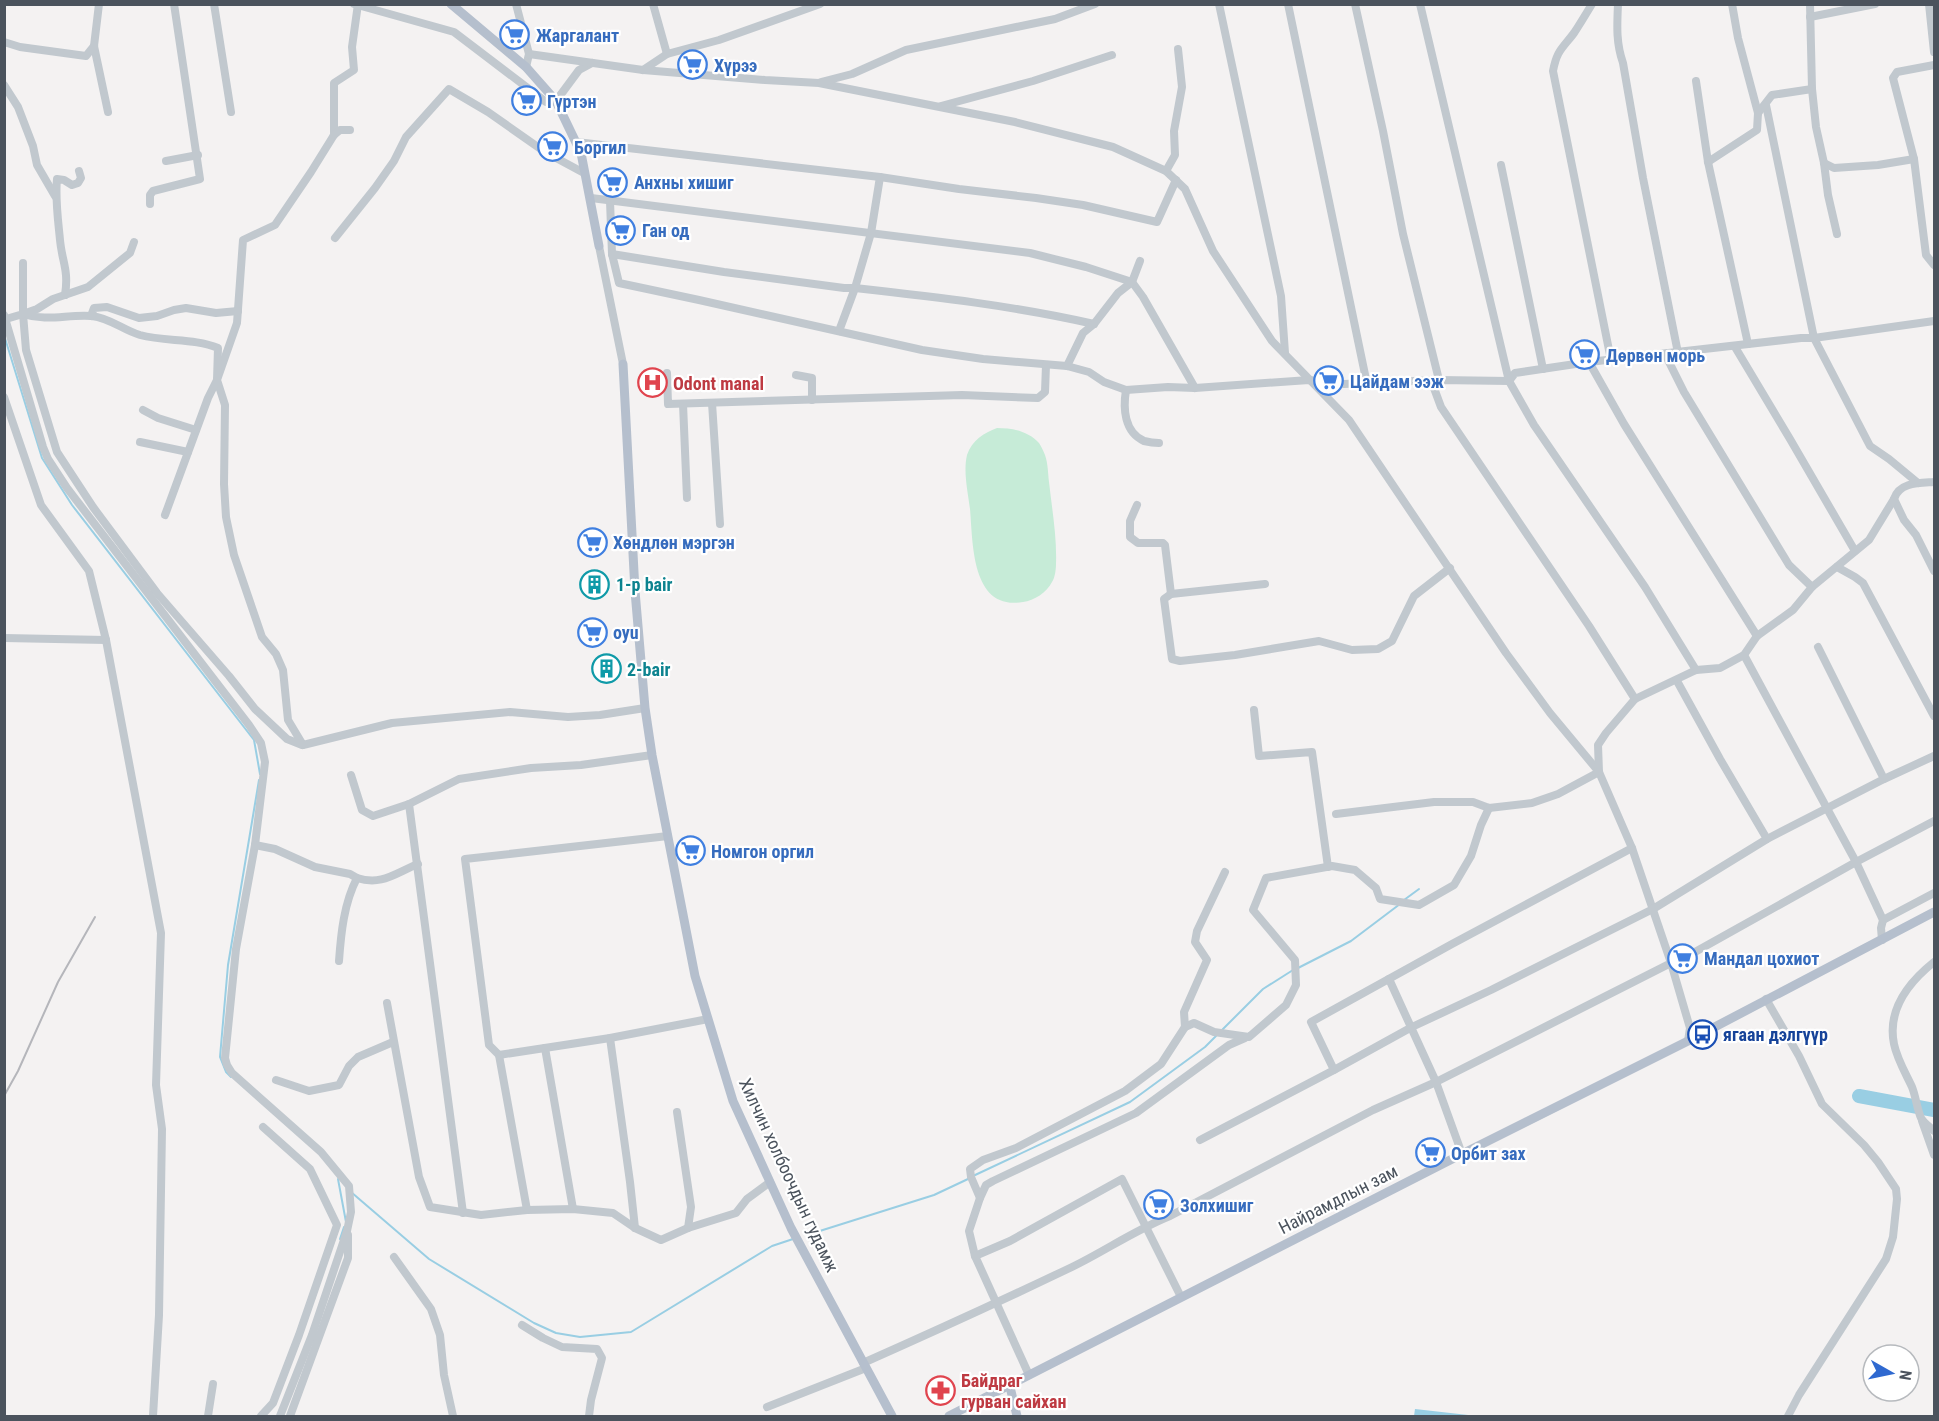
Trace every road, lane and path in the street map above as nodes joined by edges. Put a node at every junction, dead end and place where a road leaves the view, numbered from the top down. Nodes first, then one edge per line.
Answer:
1 (99, 4) edge
2 (174, 4) edge
3 (214, 4) edge
4 (451, 4) edge
5 (516, 4) edge
6 (653, 4) edge
7 (820, 4) edge
8 (1095, 4) edge
9 (1219, 4) edge
10 (1288, 4) edge
11 (1355, 4) edge
12 (1420, 4) edge
13 (1592, 4) edge
14 (1618, 4) edge
15 (1732, 4) edge
16 (1809, 4) edge
17 (1875, 4) edge
18 (1929, 4) edge
19 (356, 5) edge
20 (1810, 17) junction
21 (4, 42) edge
22 (94, 46) junction
23 (1178, 49) dead end
24 (1935, 52) edge
25 (529, 54) junction
26 (667, 54) junction
27 (1112, 55) dead end
28 (592, 63) junction
29 (1935, 65) edge
30 (526, 67) junction
31 (643, 70) junction
32 (1696, 81) dead end
33 (819, 83) junction
34 (4, 85) edge
35 (1812, 89) junction
36 (556, 100) junction
37 (1766, 105) junction
38 (937, 107) junction
39 (108, 112) dead end
40 (231, 112) dead end
41 (1758, 113) junction
42 (350, 130) dead end
43 (334, 135) junction
44 (576, 142) junction
45 (198, 155) junction
46 (1914, 159) junction
47 (166, 160) dead end
48 (1708, 162) junction
49 (1824, 163) junction
50 (1501, 165) dead end
51 (79, 171) dead end
52 (1166, 171) junction
53 (584, 173) junction
54 (880, 177) junction
55 (1176, 180) junction
56 (55, 196) junction
57 (591, 198) junction
58 (610, 201) junction
59 (150, 204) dead end
60 (871, 234) junction
61 (1837, 234) dead end
62 (335, 238) dead end
63 (134, 242) dead end
64 (599, 246) joint
65 (612, 254) junction
66 (1140, 261) dead end
67 (23, 263) dead end
68 (1935, 265) edge
69 (1132, 282) junction
70 (855, 288) junction
71 (65, 295) junction
72 (238, 311) junction
73 (23, 314) junction
74 (92, 316) junction
75 (5, 317) edge
76 (1935, 321) edge
77 (1094, 324) junction
78 (839, 332) junction
79 (1814, 338) junction
80 (1748, 344) junction
81 (1735, 347) junction
82 (1285, 353) junction
83 (1678, 353) junction
84 (1665, 354) junction
85 (1611, 360) junction
86 (1589, 362) junction
87 (623, 364) joint
88 (1047, 365) junction
89 (1067, 366) junction
90 (1543, 369) junction
91 (667, 373) dead end
92 (796, 375) dead end
93 (217, 380) junction
94 (1309, 380) junction
95 (1435, 380) junction
96 (1509, 381) junction
97 (1367, 384) junction
98 (1194, 388) junction
99 (1126, 390) junction
100 (4, 397) edge
101 (812, 400) junction
102 (712, 403) junction
103 (683, 404) junction
104 (143, 410) dead end
105 (196, 430) junction
106 (140, 442) dead end
107 (1159, 443) dead end
108 (188, 452) junction
109 (1935, 482) edge
110 (1918, 483) junction
111 (687, 498) dead end
112 (1894, 499) junction
113 (1137, 505) dead end
114 (165, 515) dead end
115 (720, 524) dead end
116 (1855, 551) junction
117 (1838, 567) junction
118 (1450, 568) junction
119 (1935, 571) edge
120 (1265, 584) dead end
121 (1812, 587) junction
122 (1171, 594) junction
123 (1757, 636) junction
124 (4, 638) edge
125 (106, 640) junction
126 (1818, 647) dead end
127 (1744, 655) junction
128 (1696, 670) junction
129 (1677, 681) junction
130 (1635, 699) junction
131 (645, 708) junction
132 (1254, 710) dead end
133 (1935, 716) edge
134 (303, 745) junction
135 (652, 755) junction
136 (1935, 756) edge
137 (1599, 772) junction
138 (351, 775) dead end
139 (1884, 778) junction
140 (409, 804) junction
141 (1489, 808) junction
142 (1826, 809) junction
143 (1336, 814) dead end
144 (1935, 821) edge
145 (668, 836) junction
146 (1767, 839) junction
147 (255, 845) junction
148 (1632, 848) junction
149 (1856, 862) junction
150 (418, 864) junction
151 (1328, 867) junction
152 (1225, 872) dead end
153 (357, 878) junction
154 (1935, 893) edge
155 (1653, 909) junction
156 (1935, 912) edge
157 (1883, 920) junction
158 (1882, 940) junction
159 (339, 961) dead end
160 (1935, 962) edge
161 (1671, 963) junction
162 (1389, 979) junction
163 (1766, 999) junction
164 (387, 1003) dead end
165 (708, 1019) junction
166 (1185, 1027) junction
167 (1412, 1027) junction
168 (1249, 1037) junction
169 (610, 1038) junction
170 (1688, 1041) junction
171 (393, 1042) junction
172 (545, 1047) junction
173 (499, 1055) junction
174 (1334, 1070) junction
175 (276, 1080) dead end
176 (1437, 1082) junction
177 (677, 1112) dead end
178 (1922, 1119) junction
179 (263, 1127) dead end
180 (1935, 1131) edge
181 (1200, 1140) dead end
182 (1462, 1154) junction
183 (1935, 1155) edge
184 (770, 1182) junction
185 (980, 1198) junction
186 (573, 1209) junction
187 (527, 1210) junction
188 (463, 1213) junction
189 (1144, 1226) junction
190 (635, 1228) junction
191 (688, 1228) junction
192 (347, 1231) junction
193 (975, 1256) junction
194 (394, 1257) dead end
195 (1181, 1297) junction
196 (996, 1303) junction
197 (522, 1325) dead end
198 (865, 1365) junction
199 (1029, 1375) junction
200 (213, 1384) dead end
201 (1010, 1386) junction
202 (767, 1407) dead end
203 (153, 1416) edge
204 (208, 1416) edge
205 (261, 1416) edge
206 (280, 1416) edge
207 (290, 1416) edge
208 (453, 1416) edge
209 (589, 1416) edge
210 (892, 1416) edge
211 (949, 1416) edge
212 (1017, 1416) edge
213 (1788, 1416) edge

1 - 22 street
2 - 45 street
3 - 40 street
4 - 30 main road
5 - 25 street
6 - 26 street
7 - 26 street
8 - 33 street
9 - 82 street
10 - 97 street
11 - 95 street
12 - 96 street
13 - 85 street
14 - 83 street
15 - 41 street
16 - 20 street
17 - 20 street
18 - 24 street
19 - 36 street
19 - 43 street
20 - 35 street
21 - 22 street
22 - 39 street
23 - 52 street
25 - 28 street
25 - 30 street
26 - 31 street
27 - 38 street
28 - 31 street
28 - 36 street
29 - 46 street
30 - 36 main road
31 - 33 street
32 - 48 street
33 - 38 street
34 - 56 street
35 - 37 street
35 - 49 street
36 - 44 main road
37 - 41 street
37 - 79 street
38 - 52 street
41 - 48 street
42 - 43 street
43 - 72 street
44 - 53 main road
44 - 54 street
45 - 47 street
45 - 59 street
46 - 49 street
46 - 68 street
48 - 80 street
49 - 61 street
50 - 90 street
51 - 56 street
52 - 55 street
53 - 57 main road
53 - 62 street
54 - 55 street
54 - 60 street
55 - 82 street
56 - 71 street
57 - 58 street
57 - 64 main road
58 - 60 street
58 - 65 street
60 - 69 street
60 - 70 street
63 - 71 street
64 - 87 street
65 - 70 street
65 - 78 street
66 - 69 street
67 - 73 street
69 - 77 street
69 - 98 street
70 - 77 street
70 - 78 street
71 - 73 street
72 - 74 street
72 - 93 street
73 - 74 street
73 - 75 street
73 - 134 street
74 - 93 street
75 - 147 street
76 - 79 street
77 - 89 street
78 - 88 street
79 - 80 street
79 - 110 street
80 - 81 street
81 - 83 street
81 - 116 street
82 - 94 street
83 - 84 street
84 - 85 street
84 - 121 street
85 - 86 street
86 - 90 street
86 - 123 street
87 - 131 main road, Хилчин холбоочдын гудамж
88 - 89 street
88 - 101 street
89 - 99 street
90 - 96 street
91 - 103 street
92 - 101 street
93 - 105 street
93 - 134 street
94 - 97 street
94 - 98 street
94 - 118 street
95 - 96 street
95 - 97 street
95 - 130 street
96 - 128 street
98 - 99 street
99 - 107 street
100 - 125 street
101 - 102 street
102 - 103 street
102 - 115 street
103 - 111 street
104 - 105 street
105 - 108 street
106 - 108 street
108 - 114 street
109 - 110 street
110 - 112 street
112 - 116 street
112 - 119 street
113 - 122 street
116 - 117 street
117 - 121 street
117 - 133 street
118 - 122 street
118 - 137 street
120 - 122 street
121 - 123 street
123 - 127 street
124 - 125 street
125 - 203 street
126 - 139 street
127 - 128 street
127 - 142 street
128 - 129 street
129 - 130 street
129 - 146 street
130 - 137 street
131 - 134 street
131 - 135 main road, Хилчин холбоочдын гудамж
132 - 151 street
135 - 140 street
135 - 145 main road, Хилчин холбоочдын гудамж
136 - 139 street
137 - 141 street
137 - 148 street
138 - 140 street
139 - 142 street
140 - 150 street
141 - 143 street
141 - 151 street
142 - 146 street
142 - 149 street
144 - 149 street
145 - 165 main road, Хилчин холбоочдын гудамж
145 - 173 street
146 - 155 street
147 - 153 street
147 - 192 street
148 - 155 street
148 - 162 street
149 - 157 street
149 - 161 street
150 - 153 street
150 - 188 street
151 - 168 street
152 - 166 street
153 - 159 street
154 - 157 street
155 - 161 street
155 - 167 street
156 - 158 main road, Найрамдлын зам
157 - 158 street
158 - 163 main road, Найрамдлын зам
160 - 178 street
161 - 170 street
161 - 176 street
162 - 167 street
162 - 174 street
163 - 170 main road, Найрамдлын зам
163 - 213 street
164 - 171 street
165 - 169 street
165 - 184 main road, Хилчин холбоочдын гудамж
166 - 168 street
166 - 185 street
167 - 174 street
167 - 176 street
168 - 185 street
169 - 172 street
169 - 190 street
170 - 182 main road, Найрамдлын зам
171 - 175 street
171 - 188 street
172 - 173 street
172 - 186 street
173 - 187 street
174 - 181 street
176 - 182 street
176 - 189 street
177 - 191 street
178 - 180 street
178 - 183 street
179 - 205 street
182 - 195 main road, Найрамдлын зам
184 - 191 street
184 - 198 main road, Хилчин холбоочдын гудамж
185 - 193 street
186 - 187 street
186 - 190 street
187 - 188 street
189 - 193 street
189 - 195 street
189 - 196 street
190 - 191 street
192 - 206 street
192 - 207 street
193 - 196 street
194 - 208 street
195 - 199 main road, Найрамдлын зам
196 - 198 street
196 - 199 street
197 - 209 street
198 - 202 street
198 - 210 main road, Хилчин холбоочдын гудамж
199 - 201 main road, Найрамдлын зам
200 - 204 street
201 - 211 main road, Найрамдлын зам
201 - 212 main road

